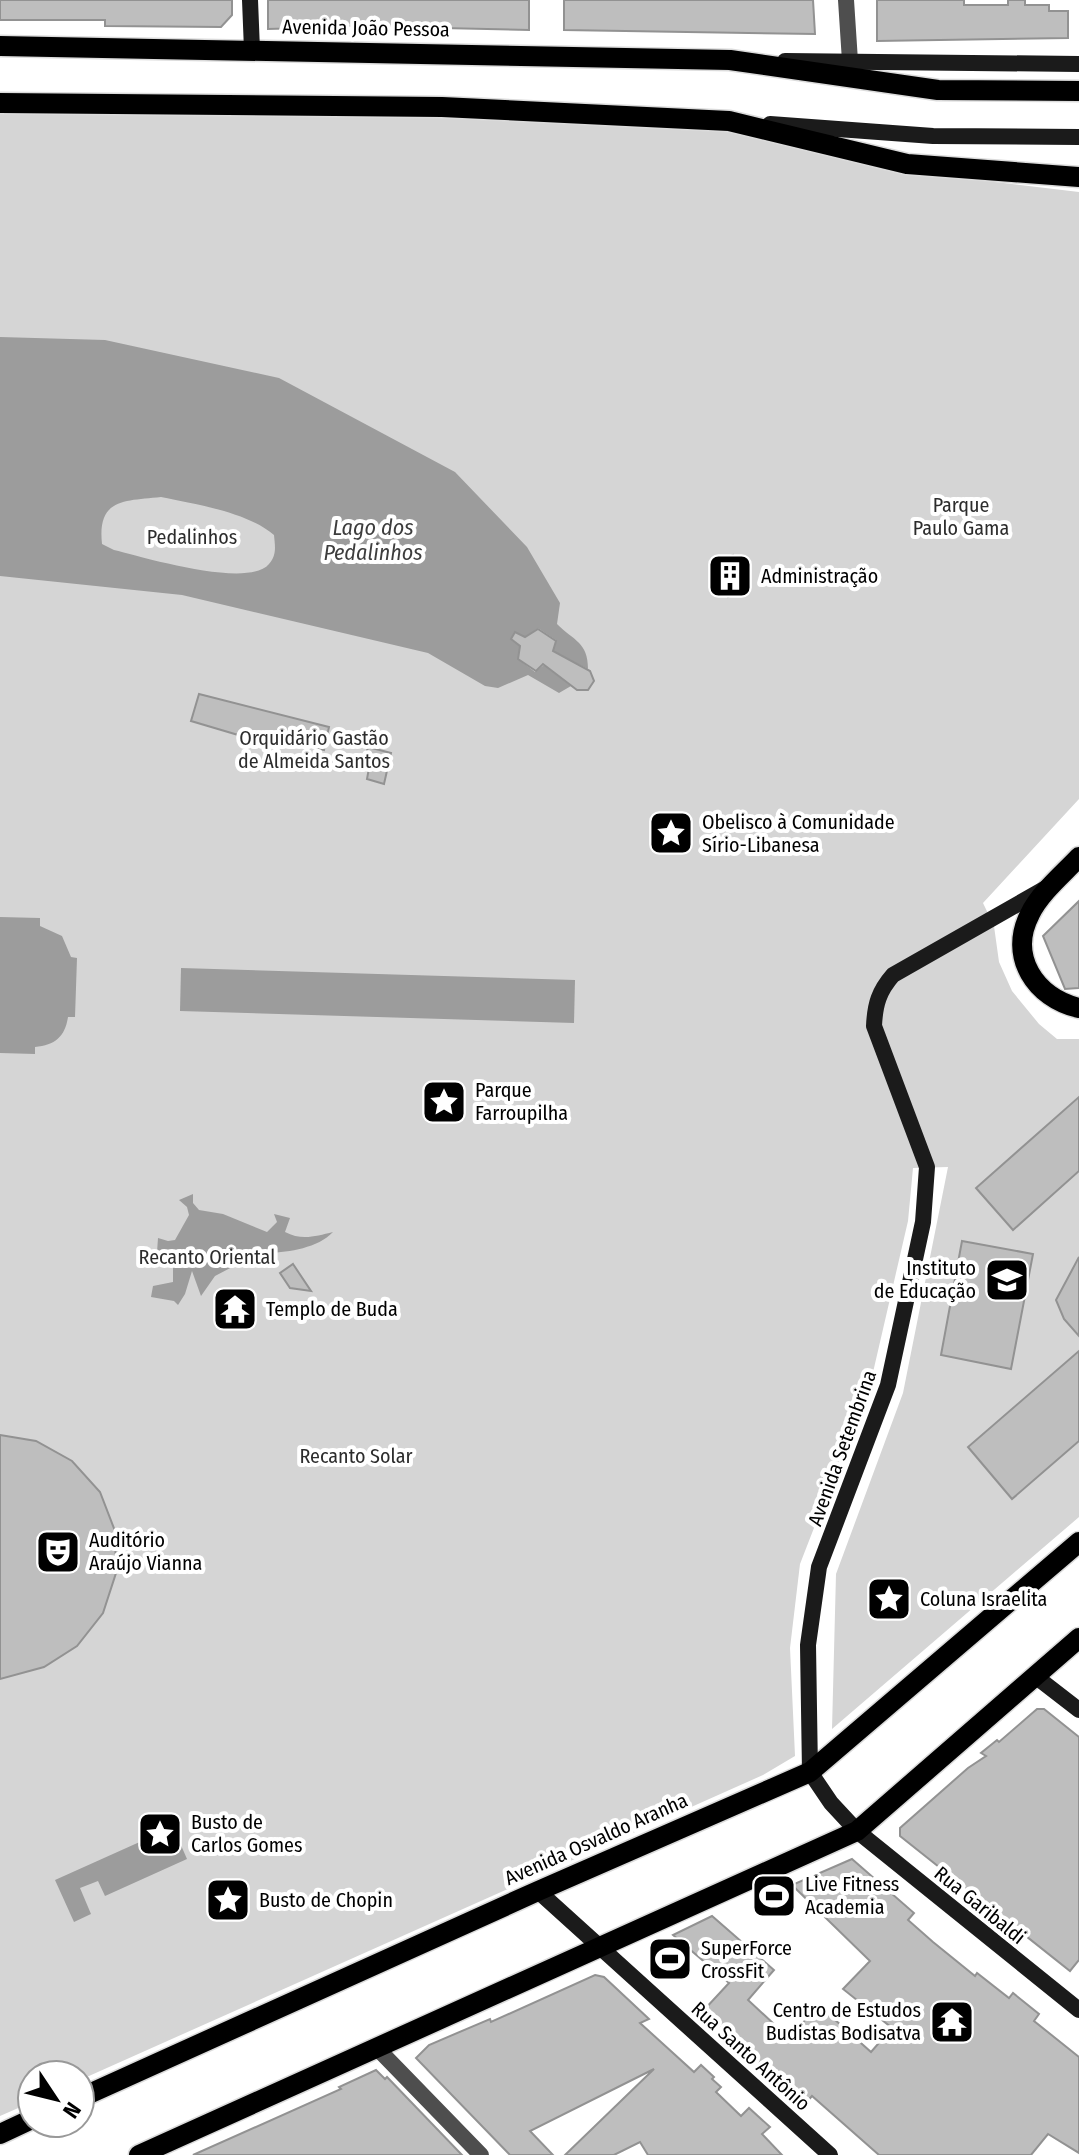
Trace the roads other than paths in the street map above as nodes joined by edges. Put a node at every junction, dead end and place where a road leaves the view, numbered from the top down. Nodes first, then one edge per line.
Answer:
1 (250, 0) edge
2 (846, 0) edge
3 (0, 46) edge
4 (252, 50) junction
5 (730, 60) junction
6 (850, 61) junction
7 (1079, 64) edge
8 (1079, 91) edge
9 (0, 103) edge
10 (729, 121) junction
11 (1079, 137) edge
12 (1079, 177) edge
13 (1079, 857) edge
14 (1054, 883) junction
15 (1079, 1008) edge
16 (1079, 1542) edge
17 (1079, 1638) edge
18 (1035, 1676) junction
19 (1079, 1710) edge
20 (810, 1772) junction
21 (857, 1831) junction
22 (538, 1891) junction
23 (601, 1947) junction
24 (1079, 2010) edge
25 (377, 2048) junction
26 (96, 2091) edge
27 (139, 2155) edge
28 (481, 2155) edge
29 (830, 2155) edge

1 - 4 street
2 - 6 street
3 - 4 main road, Avenida João Pessoa
4 - 5 main road, Avenida João Pessoa
5 - 6 street, Avenida João Pessoa
5 - 8 main road, Avenida João Pessoa
6 - 7 street, Avenida João Pessoa
9 - 10 main road
10 - 11 street
10 - 12 main road
13 - 14 main road
14 - 15 main road
14 - 20 street, Avenida Setembrina
16 - 20 main road, Avenida Osvaldo Aranha
17 - 18 main road
18 - 19 street
18 - 21 main road
20 - 21 street
20 - 22 main road, Avenida Osvaldo Aranha
21 - 23 main road
21 - 24 street, Rua Garibaldi
22 - 23 street, Rua Santo Antônio
22 - 26 main road, Avenida Osvaldo Aranha
23 - 25 main road
23 - 29 street, Rua Santo Antônio
25 - 27 main road
25 - 28 street

